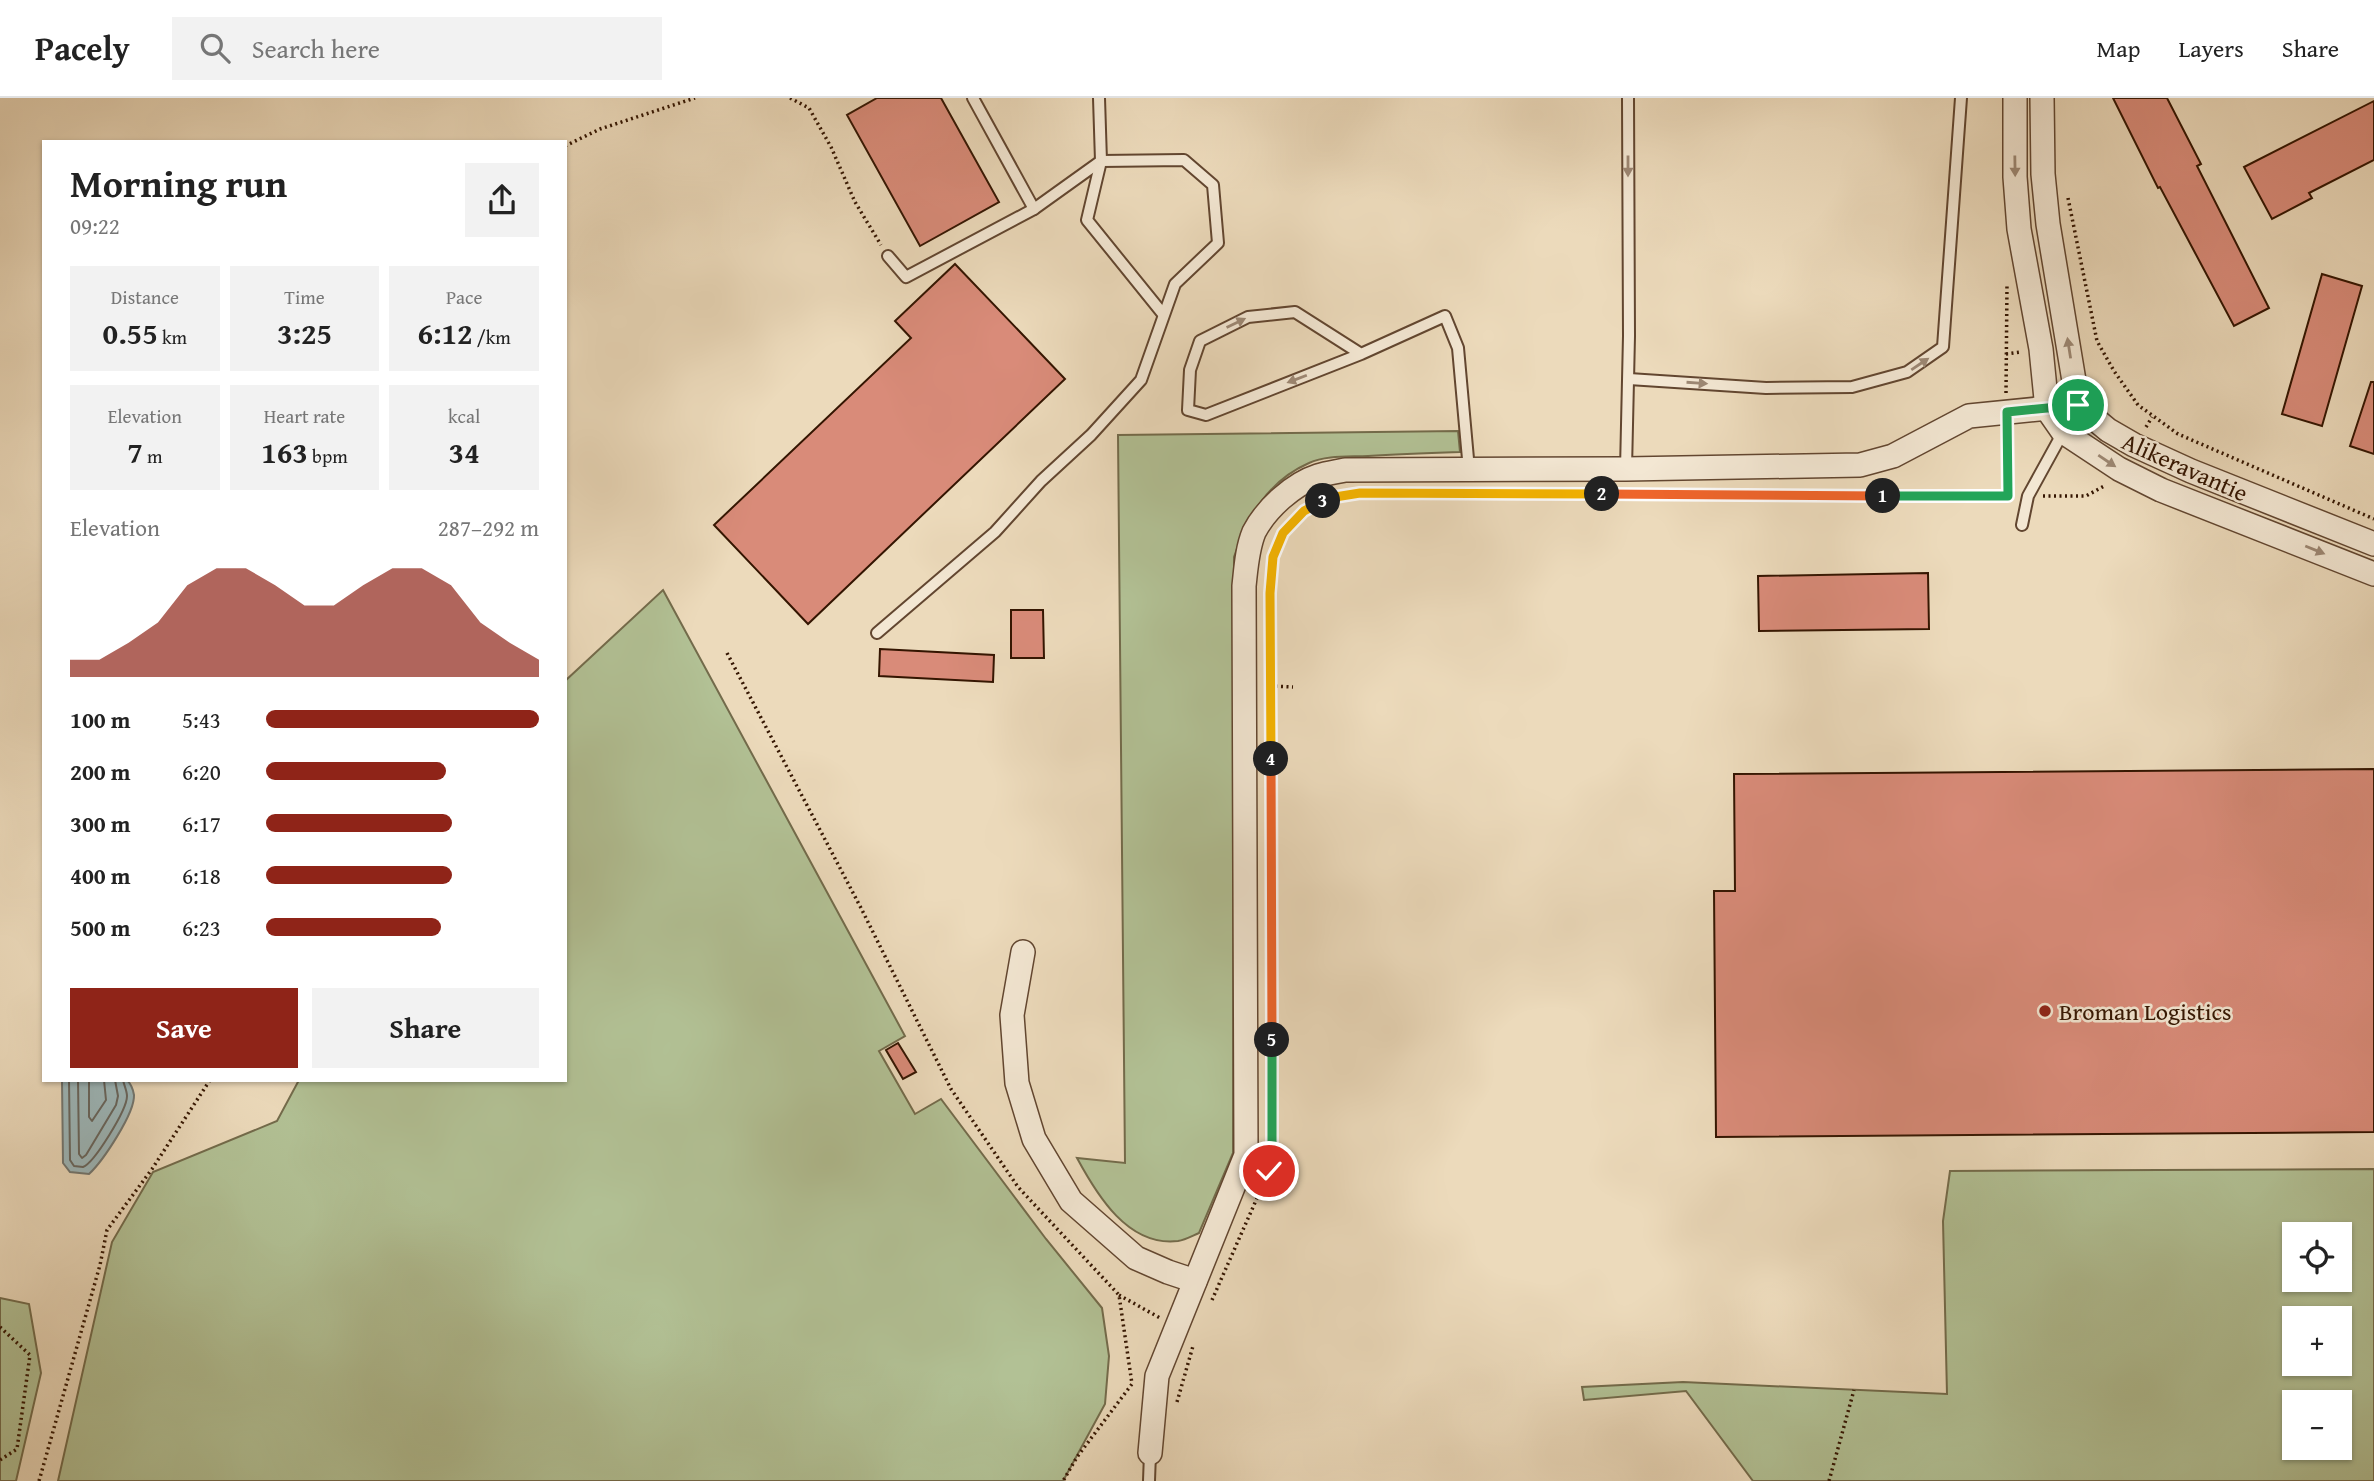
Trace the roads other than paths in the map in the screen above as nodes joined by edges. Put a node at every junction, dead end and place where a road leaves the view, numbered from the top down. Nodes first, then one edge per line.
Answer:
1 (973, 98) edge
2 (1099, 98) edge
3 (1628, 98) edge
4 (1961, 98) edge
5 (2015, 98) edge
6 (2042, 98) edge
7 (1101, 161) junction
8 (1034, 209) junction
9 (888, 256) road end
10 (1163, 314) junction
11 (1361, 354) junction
12 (1629, 379) junction
13 (2078, 405) junction
14 (2047, 409) junction
15 (2063, 432) junction
16 (1626, 469) junction
17 (1469, 470) junction
18 (2021, 525) dead end
19 (2374, 544) edge
20 (2374, 574) edge
21 (877, 633) dead end
22 (1023, 952) dead end
23 (1195, 1281) junction
24 (1150, 1452) joint
25 (1149, 1481) edge

1 - 8 lane
2 - 7 lane
3 -> 12 lane
12 -> 4 lane
5 -> 14 street, Alikeravantie
13 -> 6 street
7 - 8 lane
7 - 10 lane
7 - 10 lane
8 - 9 lane
10 - 21 lane
11 -> 11 lane
11 - 17 lane
12 - 16 lane
13 - 14 street
13 - 15 lane
13 - 19 street, Alikeravantie
14 - 15 street, Alikeravantie
14 - 16 street
15 - 18 lane
15 -> 20 street, Alikeravantie
16 - 17 street
17 - 23 street
22 - 23 street
23 - 24 street
24 - 25 lane

